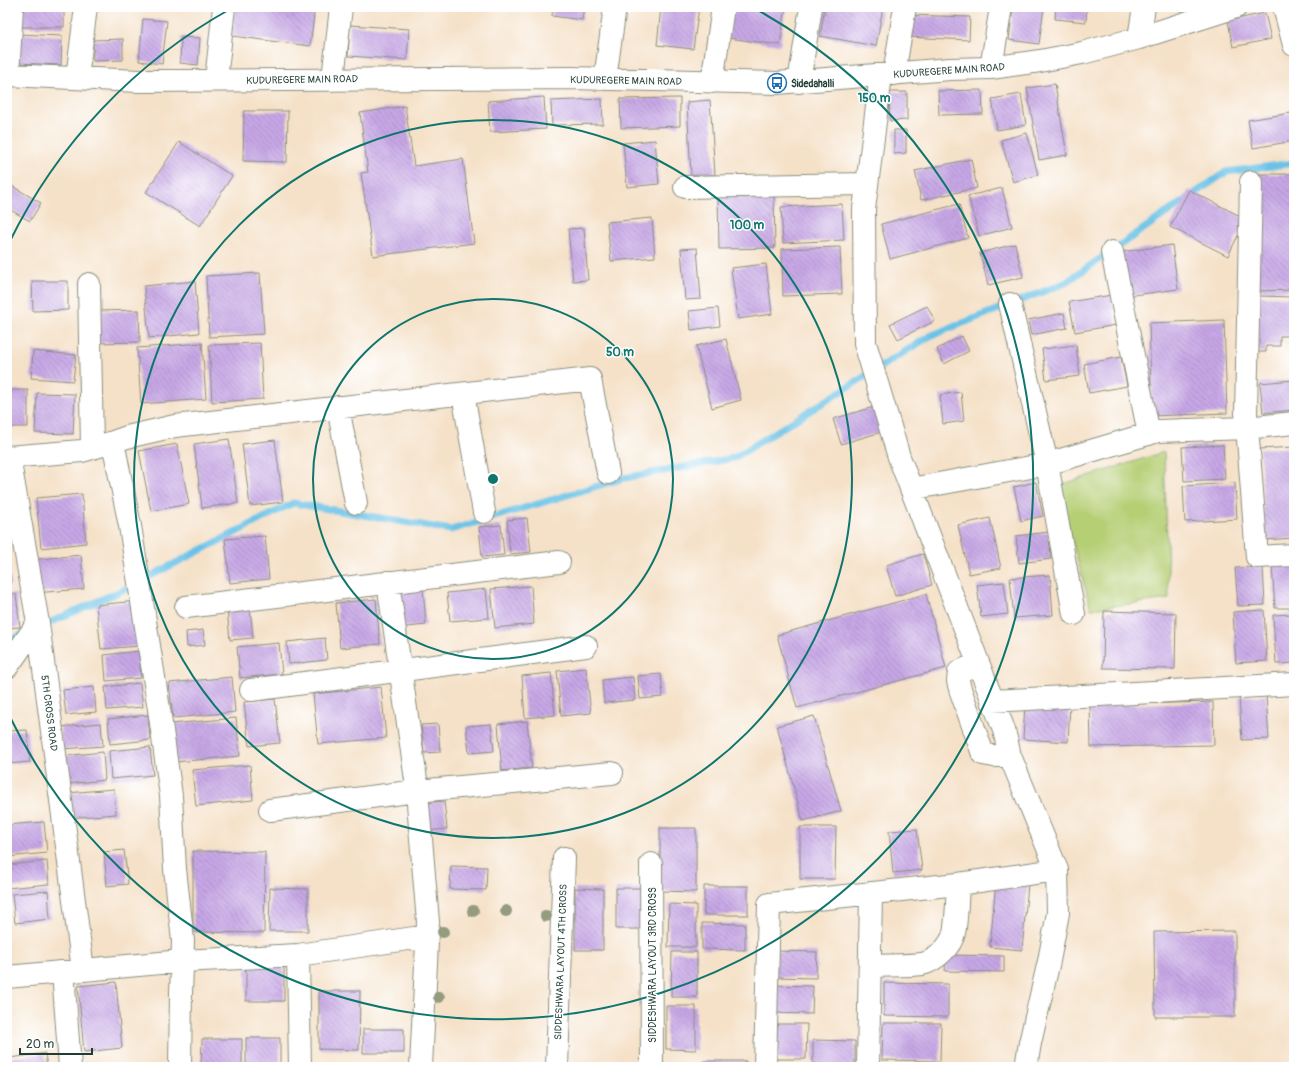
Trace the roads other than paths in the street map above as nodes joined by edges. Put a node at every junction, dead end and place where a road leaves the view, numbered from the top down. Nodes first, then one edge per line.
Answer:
1 (12, 7) edge
2 (86, 7) edge
3 (224, 7) edge
4 (341, 7) edge
5 (615, 7) edge
6 (723, 7) edge
7 (811, 7) edge
8 (905, 7) edge
9 (1001, 7) edge
10 (1144, 7) edge
11 (1236, 7) edge
12 (1284, 7) edge
13 (1139, 38) junction
14 (1294, 46) edge
15 (991, 68) junction
16 (888, 74) junction
17 (8, 76) edge
18 (77, 78) junction
19 (333, 79) junction
20 (605, 79) junction
21 (216, 80) junction
22 (712, 82) junction
23 (799, 82) junction
24 (1251, 182) dead end
25 (867, 184) junction
26 (685, 187) dead end
27 (1112, 252) dead end
28 (89, 284) dead end
29 (1010, 304) dead end
30 (463, 394) junction
31 (338, 407) junction
32 (1294, 423) edge
33 (1247, 428) junction
34 (1149, 434) junction
35 (113, 442) junction
36 (92, 448) junction
37 (8, 457) edge
38 (1047, 464) junction
39 (608, 473) dead end
40 (911, 489) junction
41 (356, 503) dead end
42 (484, 512) dead end
43 (1294, 555) edge
44 (559, 562) dead end
45 (388, 582) junction
46 (186, 607) dead end
47 (1074, 614) dead end
48 (38, 623) junction
49 (586, 646) dead end
50 (978, 663) junction
51 (7, 668) edge
52 (401, 670) junction
53 (1294, 684) edge
54 (251, 690) dead end
55 (992, 701) junction
56 (1010, 756) junction
57 (612, 773) dead end
58 (417, 791) junction
59 (270, 810) dead end
60 (564, 858) dead end
61 (651, 864) dead end
62 (1057, 870) junction
63 (958, 884) junction
64 (871, 893) junction
65 (428, 936) junction
66 (298, 955) junction
67 (182, 961) junction
68 (870, 966) junction
69 (73, 971) junction
70 (7, 977) edge
71 (70, 1067) edge
72 (180, 1067) edge
73 (300, 1067) edge
74 (421, 1067) edge
75 (557, 1067) edge
76 (652, 1067) edge
77 (765, 1067) edge
78 (868, 1067) edge
79 (1026, 1067) edge

1 - 17 street
2 - 18 street
3 - 21 street
4 - 19 street
5 - 20 street
6 - 22 street
7 - 23 street
8 - 16 street
9 - 15 street
10 - 13 street
11 - 13 street, KUDUREGERE MAIN ROAD
12 - 14 street
13 - 15 street, KUDUREGERE MAIN ROAD
15 - 16 street, KUDUREGERE MAIN ROAD
16 - 23 street, KUDUREGERE MAIN ROAD
16 - 25 street
17 - 18 street, KUDUREGERE MAIN ROAD
18 - 21 street, KUDUREGERE MAIN ROAD
19 - 20 street, KUDUREGERE MAIN ROAD
19 - 21 street, KUDUREGERE MAIN ROAD
20 - 22 street, KUDUREGERE MAIN ROAD
22 - 23 street, KUDUREGERE MAIN ROAD
24 - 33 street
25 - 26 street
25 - 40 street
27 - 34 street
28 - 36 street
29 - 38 street
30 - 31 street
30 - 39 street
30 - 42 street
31 - 35 street
31 - 41 street
32 - 33 street
33 - 34 street
33 - 43 street
34 - 38 street
35 - 36 street
35 - 67 street
36 - 37 street
37 - 48 street, 5TH CROSS ROAD
38 - 40 street
38 - 47 street
40 - 50 street
44 - 45 street
45 - 46 street
45 - 52 street
48 - 51 street
48 - 69 street, 5TH CROSS ROAD
49 - 52 street
50 - 55 street
50 - 56 street
52 - 54 street
52 - 58 street
53 - 55 street
55 - 56 street
56 - 62 street
57 - 58 street
58 - 59 street
58 - 65 street
60 - 75 street, SIDDESHWARA LAYOUT 4TH CROSS
61 - 76 street, SIDDESHWARA LAYOUT 3RD CROSS
62 - 63 street
62 - 79 street
63 - 64 street
63 - 68 street
64 - 68 street
64 - 77 street
65 - 66 street
65 - 74 street
66 - 67 street
66 - 73 street
67 - 69 street
67 - 72 street
68 - 78 street
69 - 70 street
69 - 71 street, 5TH CROSS ROAD

